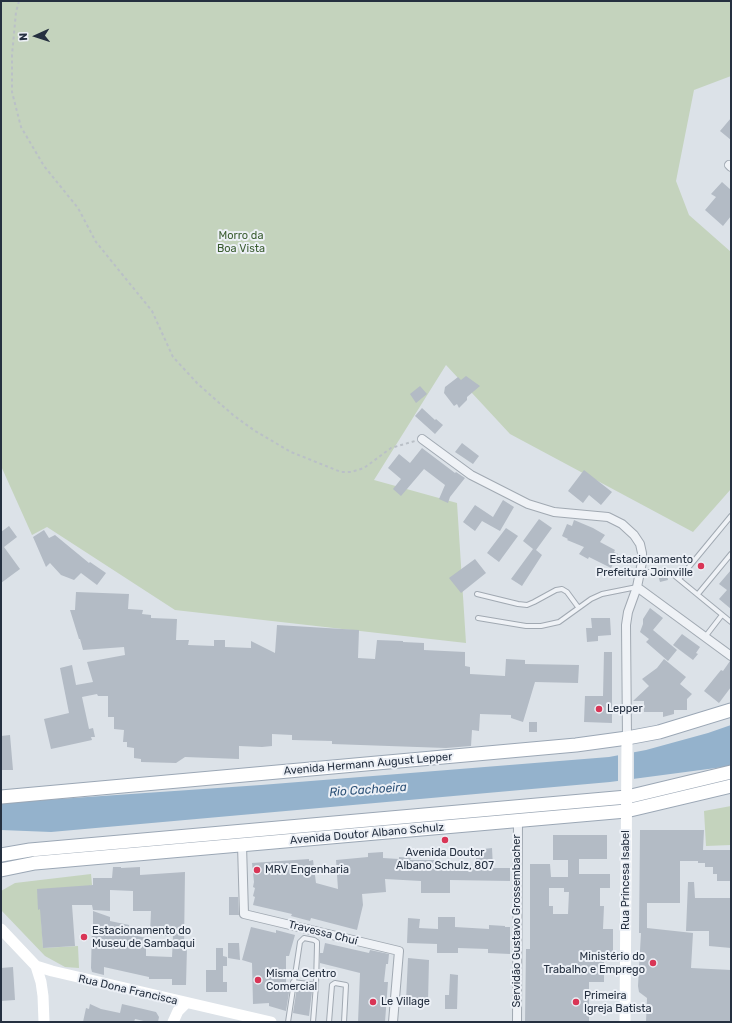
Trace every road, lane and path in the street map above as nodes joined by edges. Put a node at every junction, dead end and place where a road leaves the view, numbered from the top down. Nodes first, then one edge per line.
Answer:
1 (19, 1) edge
2 (422, 439) joint
3 (731, 516) edge
4 (731, 554) edge
5 (640, 573) junction
6 (679, 579) junction
7 (637, 587) junction
8 (477, 594) dead end
9 (698, 594) junction
10 (578, 607) junction
11 (722, 615) junction
12 (478, 618) dead end
13 (731, 622) edge
14 (705, 637) junction
15 (731, 656) edge
16 (731, 710) edge
17 (627, 744) junction
18 (731, 772) edge
19 (731, 786) edge
20 (627, 793) junction
21 (1, 797) edge
22 (626, 811) junction
23 (518, 821) junction
24 (242, 845) junction
25 (1, 856) edge
26 (1, 870) edge
27 (1, 929) edge
28 (36, 966) junction
29 (293, 982) junction
30 (316, 985) junction
31 (186, 1003) junction
32 (44, 1022) edge
33 (173, 1022) edge
34 (271, 1022) edge
35 (288, 1022) edge
36 (313, 1022) edge
37 (329, 1022) edge
38 (344, 1022) edge
39 (394, 1022) edge
40 (517, 1022) edge
41 (625, 1022) edge

1 - 2 path
2 - 5 street
3 - 6 lane
4 - 9 lane
5 - 6 lane
5 - 7 street
6 - 9 lane
7 - 10 lane
7 - 14 street
7 - 17 street
8 - 10 lane
9 - 11 lane
10 - 12 lane
11 - 13 lane
11 - 14 lane
14 - 15 street
16 - 17 main road, Avenida Hermann August Lepper
17 - 20 main road, Rua Princesa Isabel
17 - 21 main road, Avenida Hermann August Lepper
18 - 20 main road, Avenida Doutor Albano Schulz
19 - 22 main road, Avenida Doutor Albano Schulz
20 - 22 main road, Rua Princesa Isabel
20 - 25 main road, Avenida Doutor Albano Schulz
22 - 23 main road, Avenida Doutor Albano Schulz
22 - 41 main road, Rua Princesa Isabel
23 - 24 main road, Avenida Doutor Albano Schulz
23 - 40 street, Servidão Gustavo Grossembacher
24 - 26 main road, Avenida Doutor Albano Schulz
24 - 39 street, Travessa Chuí
27 - 28 main road, Rua Dona Francisca
28 - 31 main road, Rua Dona Francisca
28 - 32 main road
29 - 30 lane
29 - 30 lane
29 - 35 lane
30 - 36 lane
31 - 33 main road
31 - 34 main road, Rua Dona Francisca
37 - 38 lane

